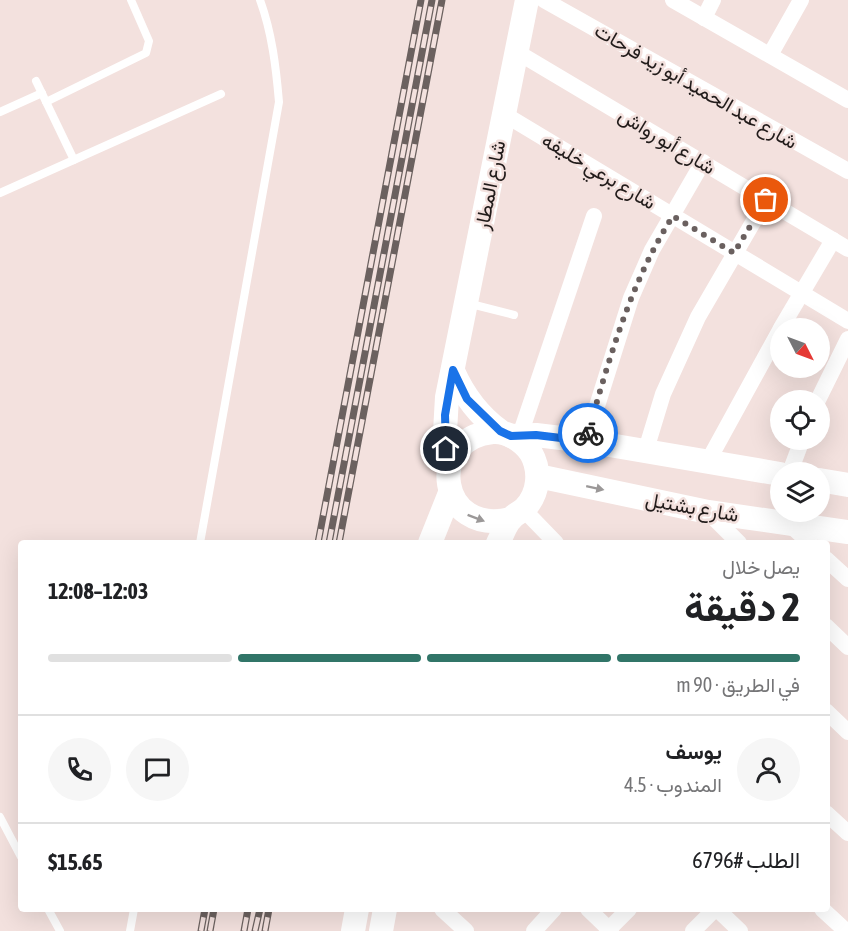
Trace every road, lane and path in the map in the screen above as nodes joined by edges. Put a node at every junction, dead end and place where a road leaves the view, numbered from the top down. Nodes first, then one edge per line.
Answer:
1 (131, 0) edge
2 (260, 0) edge
3 (527, 0) edge
4 (544, 0) edge
5 (673, 0) edge
6 (713, 0) edge
7 (801, 0) edge
8 (704, 18) junction
9 (517, 52) junction
10 (770, 55) junction
11 (36, 81) dead end
12 (845, 92) edge
13 (42, 93) junction
14 (221, 94) dead end
15 (46, 102) junction
16 (0, 112) edge
17 (504, 114) junction
18 (74, 160) junction
19 (703, 162) junction
20 (848, 171) edge
21 (0, 193) edge
22 (766, 200) junction
23 (594, 216) dead end
24 (673, 216) junction
25 (833, 240) junction
26 (848, 249) edge
27 (734, 253) junction
28 (800, 293) junction
29 (467, 303) junction
30 (514, 315) dead end
31 (786, 318) edge
32 (848, 321) edge
33 (848, 339) edge
34 (770, 347) edge
35 (453, 370) junction
36 (823, 390) edge
37 (510, 434) junction
38 (586, 441) junction
39 (645, 453) junction
40 (707, 463) junction
41 (449, 466) junction
42 (770, 472) edge
43 (538, 476) junction
44 (830, 482) edge
45 (848, 485) edge
46 (450, 493) junction
47 (708, 512) junction
48 (518, 514) junction
49 (788, 523) junction
50 (848, 532) edge
51 (723, 536) edge
52 (201, 540) edge
53 (431, 540) edge
54 (500, 540) edge
55 (551, 540) edge
56 (807, 540) edge
57 (830, 563) edge
58 (848, 579) edge
59 (830, 631) edge
60 (848, 647) edge
61 (830, 715) edge
62 (848, 732) edge
63 (0, 817) edge
64 (830, 817) edge
65 (848, 834) edge
66 (18, 851) edge
67 (50, 912) edge
68 (133, 912) edge
69 (357, 912) edge
70 (363, 912) edge
71 (450, 912) edge
72 (551, 912) edge
73 (591, 912) edge
74 (625, 912) edge
75 (713, 912) edge
76 (719, 912) edge
77 (825, 912) edge
78 (383, 925) edge
79 (609, 930) edge
80 (60, 931) edge
81 (130, 931) edge
82 (353, 931) edge
83 (466, 931) edge
84 (534, 931) edge
85 (693, 931) edge
86 (740, 931) edge
87 (846, 931) edge

1 - 15 lane
2 - 52 lane
3 - 9 street, شارع المطار
4 - 20 street, شارع عبد الحميد أبو زيد فرحات
5 - 8 street
6 - 8 street
7 - 10 street
8 - 10 street
9 - 17 street, شارع المطار
9 - 19 street, شارع أبو رواش
10 - 12 street
11 - 13 lane
13 - 15 lane
13 - 16 lane
14 - 18 lane
15 - 18 lane
17 - 24 street, شارع برعي خليفه
17 - 29 street, شارع المطار
18 - 21 lane
19 - 22 street, شارع أبو رواش
19 - 24 street
22 - 25 street, شارع أبو رواش
22 - 27 street
23 - 37 street
24 - 27 street, شارع برعي خليفه
24 - 38 street
25 - 26 street, شارع أبو رواش
25 - 28 street
27 - 28 street, شارع برعي خليفه
27 - 39 street
28 - 31 street
28 - 32 street, شارع برعي خليفه
29 - 30 lane
29 - 35 street, شارع المطار
33 - 36 street
34 - 40 street
35 - 37 street
35 - 41 street, شارع المطار
37 - 38 street
37 - 41 street
37 - 43 street
38 - 39 street
39 - 40 street
40 - 42 street
41 - 46 street
43 -> 47 street, شارع بشتيل
43 - 48 street
44 - 45 street
46 -> 48 street
46 - 53 street
47 - 49 street, شارع بشتيل
47 - 51 street
48 - 54 street
48 - 55 street
49 - 50 street, شارع بشتيل
49 - 56 street
57 - 58 street
59 - 60 street
61 - 62 street
63 - 66 lane
64 - 65 street
67 - 80 lane
68 - 81 lane
69 - 82 street
70 - 78 street
71 - 83 street
72 - 84 street
73 - 79 street
74 - 79 street
75 - 85 street
76 - 86 street
77 - 87 street

